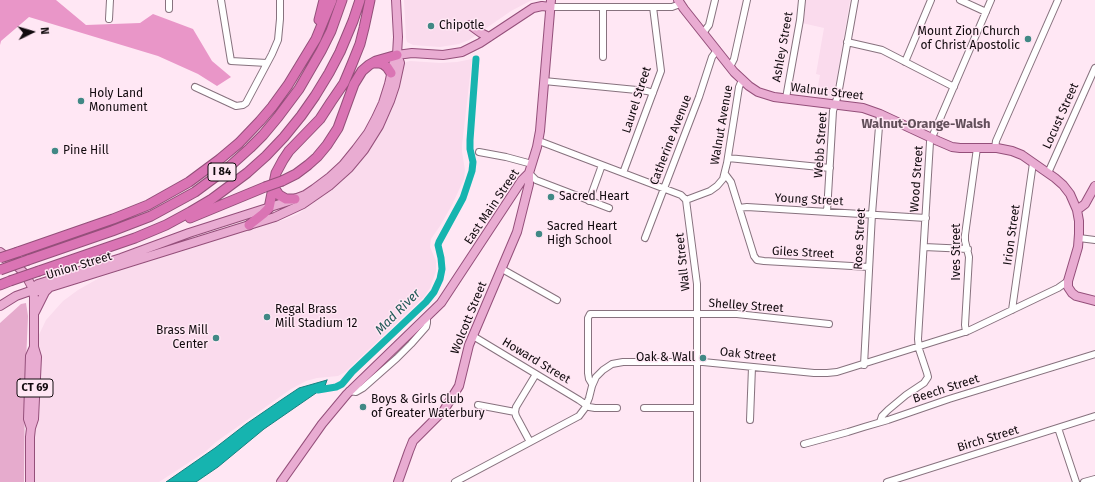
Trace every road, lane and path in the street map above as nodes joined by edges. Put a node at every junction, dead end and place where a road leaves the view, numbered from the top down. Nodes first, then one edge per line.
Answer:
1 (110, 0) edge
2 (169, 0) edge
3 (221, 0) edge
4 (280, 0) edge
5 (324, 0) edge
6 (332, 0) edge
7 (342, 0) edge
8 (360, 0) edge
9 (370, 0) edge
10 (396, 0) edge
11 (716, 0) edge
12 (747, 0) edge
13 (802, 0) edge
14 (855, 0) edge
15 (931, 0) edge
16 (960, 0) edge
17 (991, 0) edge
18 (1058, 0) edge
19 (679, 2) edge
20 (551, 3) edge
21 (603, 7) junction
22 (653, 7) junction
23 (169, 9) dead end
24 (986, 12) junction
25 (109, 19) dead end
26 (470, 26) dead end
27 (703, 33) junction
28 (490, 37) junction
29 (847, 42) junction
30 (717, 50) junction
31 (397, 55) junction
32 (604, 56) dead end
33 (905, 62) junction
34 (267, 63) junction
35 (371, 64) junction
36 (730, 67) junction
37 (1095, 68) edge
38 (391, 73) junction
39 (292, 79) junction
40 (742, 80) junction
41 (544, 81) junction
42 (195, 87) dead end
43 (954, 87) junction
44 (653, 93) junction
45 (786, 98) junction
46 (835, 104) junction
47 (880, 114) junction
48 (932, 138) junction
49 (539, 141) junction
50 (361, 148) junction
51 (977, 148) junction
52 (995, 148) junction
53 (479, 152) dead end
54 (728, 158) junction
55 (1033, 163) junction
56 (532, 164) junction
57 (602, 165) junction
58 (830, 168) junction
59 (529, 173) junction
60 (623, 173) junction
61 (1048, 173) junction
62 (725, 174) junction
63 (274, 184) junction
64 (1095, 186) edge
65 (664, 188) junction
66 (295, 199) junction
67 (686, 200) junction
68 (589, 201) junction
69 (268, 208) junction
70 (609, 208) dead end
71 (739, 208) junction
72 (1077, 210) junction
73 (827, 212) junction
74 (872, 214) junction
75 (926, 218) junction
76 (166, 225) junction
77 (249, 225) junction
78 (645, 238) dead end
79 (1079, 238) junction
80 (1095, 240) edge
81 (924, 247) junction
82 (968, 249) junction
83 (0, 252) edge
84 (0, 258) edge
85 (869, 267) junction
86 (502, 269) junction
87 (0, 270) edge
88 (1068, 281) junction
89 (0, 285) edge
90 (49, 288) junction
91 (33, 290) junction
92 (557, 300) dead end
93 (1095, 301) edge
94 (0, 306) edge
95 (1012, 310) junction
96 (34, 312) junction
97 (698, 314) junction
98 (829, 324) dead end
99 (966, 332) junction
100 (473, 336) junction
101 (919, 347) junction
102 (1095, 354) edge
103 (697, 362) junction
104 (864, 364) junction
105 (752, 367) junction
106 (536, 374) junction
107 (592, 384) junction
108 (478, 405) dead end
109 (586, 406) junction
110 (618, 408) dead end
111 (644, 408) dead end
112 (697, 408) junction
113 (515, 412) junction
114 (1095, 416) edge
115 (750, 420) dead end
116 (880, 422) junction
117 (1058, 428) junction
118 (530, 442) junction
119 (804, 444) dead end
120 (1095, 479) edge
121 (30, 482) edge
122 (281, 482) edge
123 (398, 482) edge
124 (455, 482) edge
125 (697, 482) edge
126 (887, 482) edge
127 (1076, 482) edge
128 (1084, 482) edge

1 - 25 street
2 - 23 street
3 - 34 street
4 - 34 street
5 - 39 highway
6 - 39 highway
7 - 87 highway, I 84, bridge
8 - 76 highway, I 84
9 - 63 highway
10 - 31 main road, Union Street
11 - 27 street
12 - 36 street
13 - 45 street, Ashley Street
14 - 29 street, Webb Street
15 - 33 street
16 - 24 street
17 - 24 street, Wood Street
18 - 52 street
19 - 22 street
19 - 27 main road, Walnut Street
20 - 21 street
20 - 28 main road
20 - 41 main road, East Main Street
21 - 22 street
21 - 32 street
22 - 44 street, Laurel Street
24 - 43 street, Wood Street
26 - 28 main road
27 - 30 main road, Walnut Street
28 - 31 main road
29 - 33 street
29 - 46 street, Webb Street
30 - 36 main road, Walnut Street
30 - 65 street, Catherine Avenue
31 - 35 highway
31 - 38 main road, Union Street
31 - 50 main road, Union Street
33 - 43 street
34 - 42 street
35 - 38 highway
35 - 63 highway
36 - 40 main road, Walnut Street
37 - 61 street, Locust Street
38 - 50 main road, Union Street
39 - 84 highway, bridge
40 - 45 main road, Walnut Street
40 - 54 street, Walnut Avenue
41 - 44 street
41 - 49 main road, East Main Street
43 - 48 street, Wood Street
44 - 60 street, Laurel Street
45 - 46 main road, Walnut Street
46 - 47 main road, Walnut Street
46 - 58 street, Webb Street
47 - 48 main road, Walnut Street
47 - 74 street, Rose Street
48 - 51 main road, Walnut Street
48 - 75 street, Wood Street
49 - 56 main road, East Main Street
49 - 57 street
50 - 66 main road, Union Street
50 - 77 main road, Union Street
51 - 52 main road, Walnut Street
51 - 82 street, Ives Street
52 - 55 main road, Walnut Street
53 - 56 street
54 - 58 street
54 - 62 street, Walnut Avenue
55 - 61 main road, Walnut Street
55 - 95 street, Irion Street
56 - 59 main road, East Main Street
57 - 60 street
57 - 68 street
58 - 73 street, Webb Street
59 - 68 street
59 - 86 main road, Wolcott Street
59 - 122 main road, East Main Street
60 - 65 street
61 - 72 main road, Walnut Street
62 - 67 street, Walnut Avenue
62 - 71 street, Giles Street
63 - 66 highway
63 - 69 highway
63 - 76 highway
64 - 72 main road
65 - 67 street
65 - 78 street, Catherine Avenue
66 - 69 main road, Union Street
67 - 97 street, Wall Street
68 - 70 street
69 - 77 highway
69 - 91 main road, Union Street
71 - 73 street, Young Street
71 - 85 street, Giles Street
72 - 79 main road, Walnut Street
73 - 74 street, Young Street
74 - 75 street, Young Street
74 - 85 street, Rose Street
75 - 81 street, Wood Street
76 - 89 highway, I 84, bridge
77 - 90 main road, Union Street
79 - 80 street
79 - 88 main road, Walnut Street
81 - 82 street
81 - 101 street, Wood Street
82 - 99 street, Ives Street
83 - 91 main road
85 - 104 street, Rose Street
86 - 92 street
86 - 100 main road, Wolcott Street
88 - 93 main road
88 - 95 street, Oak Street
90 - 91 main road, Union Street
90 - 96 main road
91 - 94 main road
91 - 96 main road, CT 69
95 - 99 street, Oak Street
96 - 121 main road, CT 69
97 - 98 street, Shelley Street
97 - 103 street, Wall Street
97 - 107 street, Shelley Street
99 - 101 street, Oak Street
100 - 106 street, Howard Street
100 - 123 main road, Wolcott Street
101 - 104 street, Oak Street
101 - 116 street, Wood Street
102 - 116 street, Beech Street
103 - 105 street, Oak Street
103 - 107 street, Oak Street
103 - 112 street, Wall Street
104 - 105 street, Oak Street
105 - 115 street
106 - 109 street, Howard Street
106 - 113 street
107 - 109 street, Oak Street
108 - 113 street
109 - 110 street
109 - 118 street, Oak Street
111 - 112 street
112 - 125 street, Wall Street
113 - 118 street
114 - 117 street, Birch Street
116 - 119 street, Beech Street
117 - 126 street, Birch Street
117 - 127 street
118 - 124 street, Oak Street
120 - 128 street

